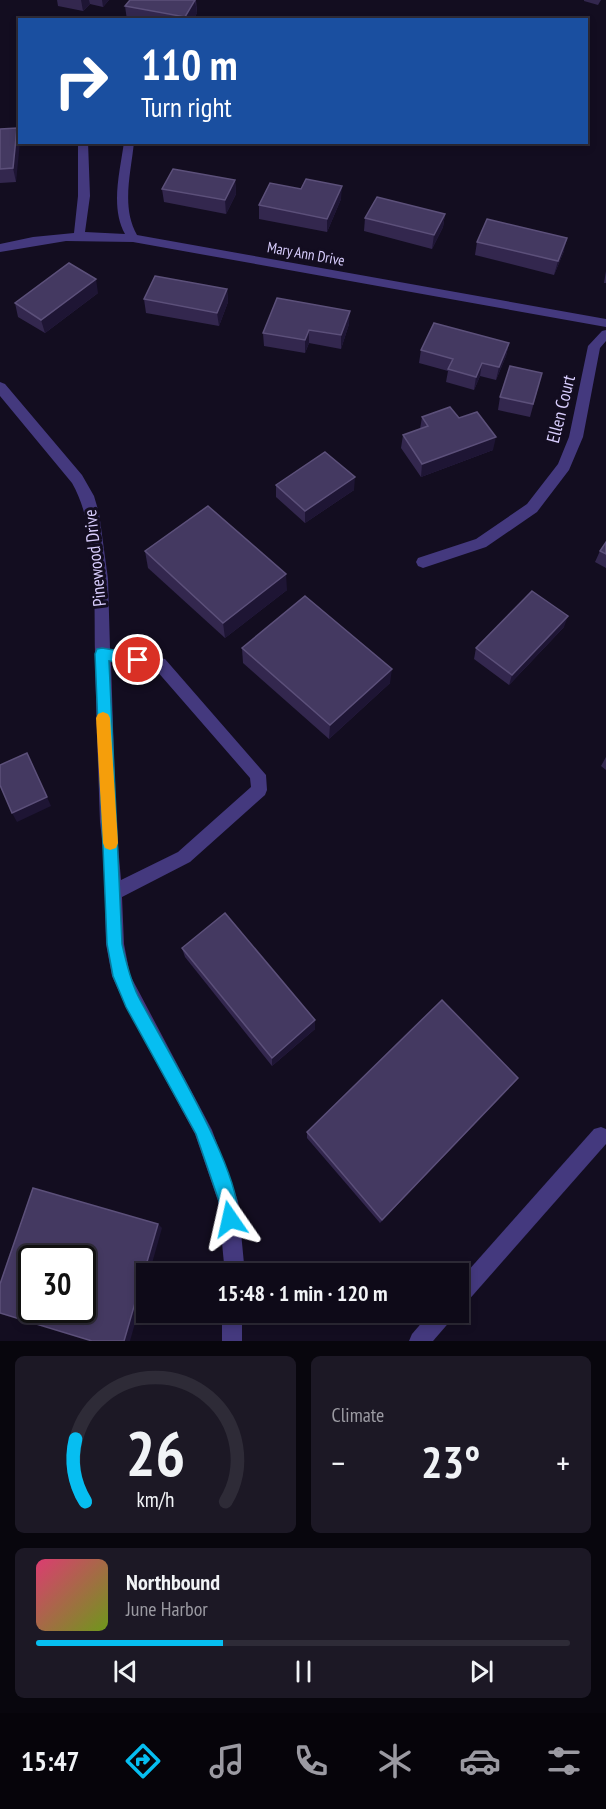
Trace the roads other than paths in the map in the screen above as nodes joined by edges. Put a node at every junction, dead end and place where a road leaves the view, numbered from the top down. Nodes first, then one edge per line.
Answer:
1 (83, 144) edge
2 (129, 144) edge
3 (79, 236) junction
4 (133, 238) junction
5 (0, 248) edge
6 (606, 322) edge
7 (606, 334) edge
8 (0, 387) edge
9 (423, 562) dead end
10 (102, 654) junction
11 (113, 893) junction
12 (602, 1136) dead end
13 (235, 1263) edge
14 (469, 1285) edge
15 (232, 1323) edge
16 (435, 1323) edge
17 (232, 1341) edge
18 (419, 1341) edge

1 - 3 street
2 - 4 street
3 - 4 street, Mary Ann Drive
3 - 5 street, Mary Ann Drive
4 - 6 street, Mary Ann Drive
7 - 9 street, Ellen Court
8 - 10 street, Pinewood Drive
10 - 11 street, Pinewood Drive
10 - 11 street
11 - 13 street, Pinewood Drive
12 - 14 street
15 - 17 street
16 - 18 street

